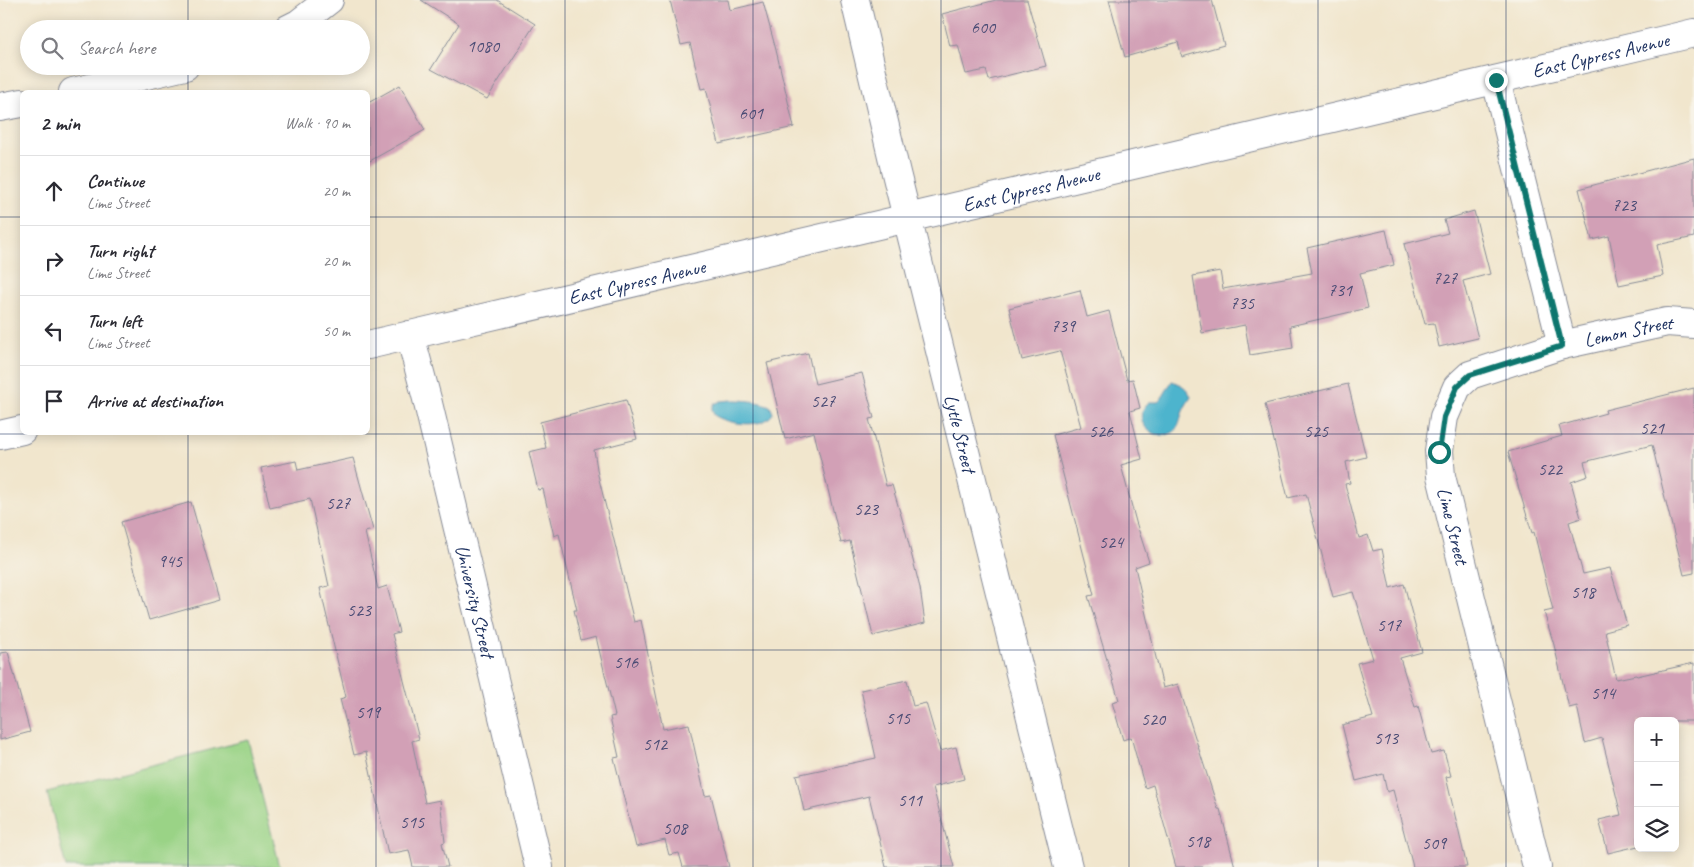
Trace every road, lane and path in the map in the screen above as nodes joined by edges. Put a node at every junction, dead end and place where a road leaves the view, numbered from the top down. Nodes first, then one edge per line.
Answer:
1 (329, 0) edge
2 (855, 0) edge
3 (303, 20) edge
4 (1694, 33) edge
5 (146, 75) edge
6 (1496, 80) junction
7 (82, 90) edge
8 (20, 103) edge
9 (0, 107) edge
10 (908, 218) junction
11 (1694, 324) edge
12 (410, 335) junction
13 (370, 345) edge
14 (1562, 346) junction
15 (20, 431) edge
16 (0, 436) edge
17 (539, 867) edge
18 (1068, 867) edge
19 (1537, 867) edge

1 - 3 street
2 - 10 street, Lytle Street
4 - 6 street, East Cypress Avenue
5 - 7 street
6 - 10 street, East Cypress Avenue
6 - 14 street
8 - 9 street
10 - 12 street, East Cypress Avenue
10 - 18 street, Lytle Street
11 - 14 street, Lemon Street
12 - 13 street, East Cypress Avenue
12 - 17 street, University Street
14 - 19 street, Lime Street
15 - 16 street

